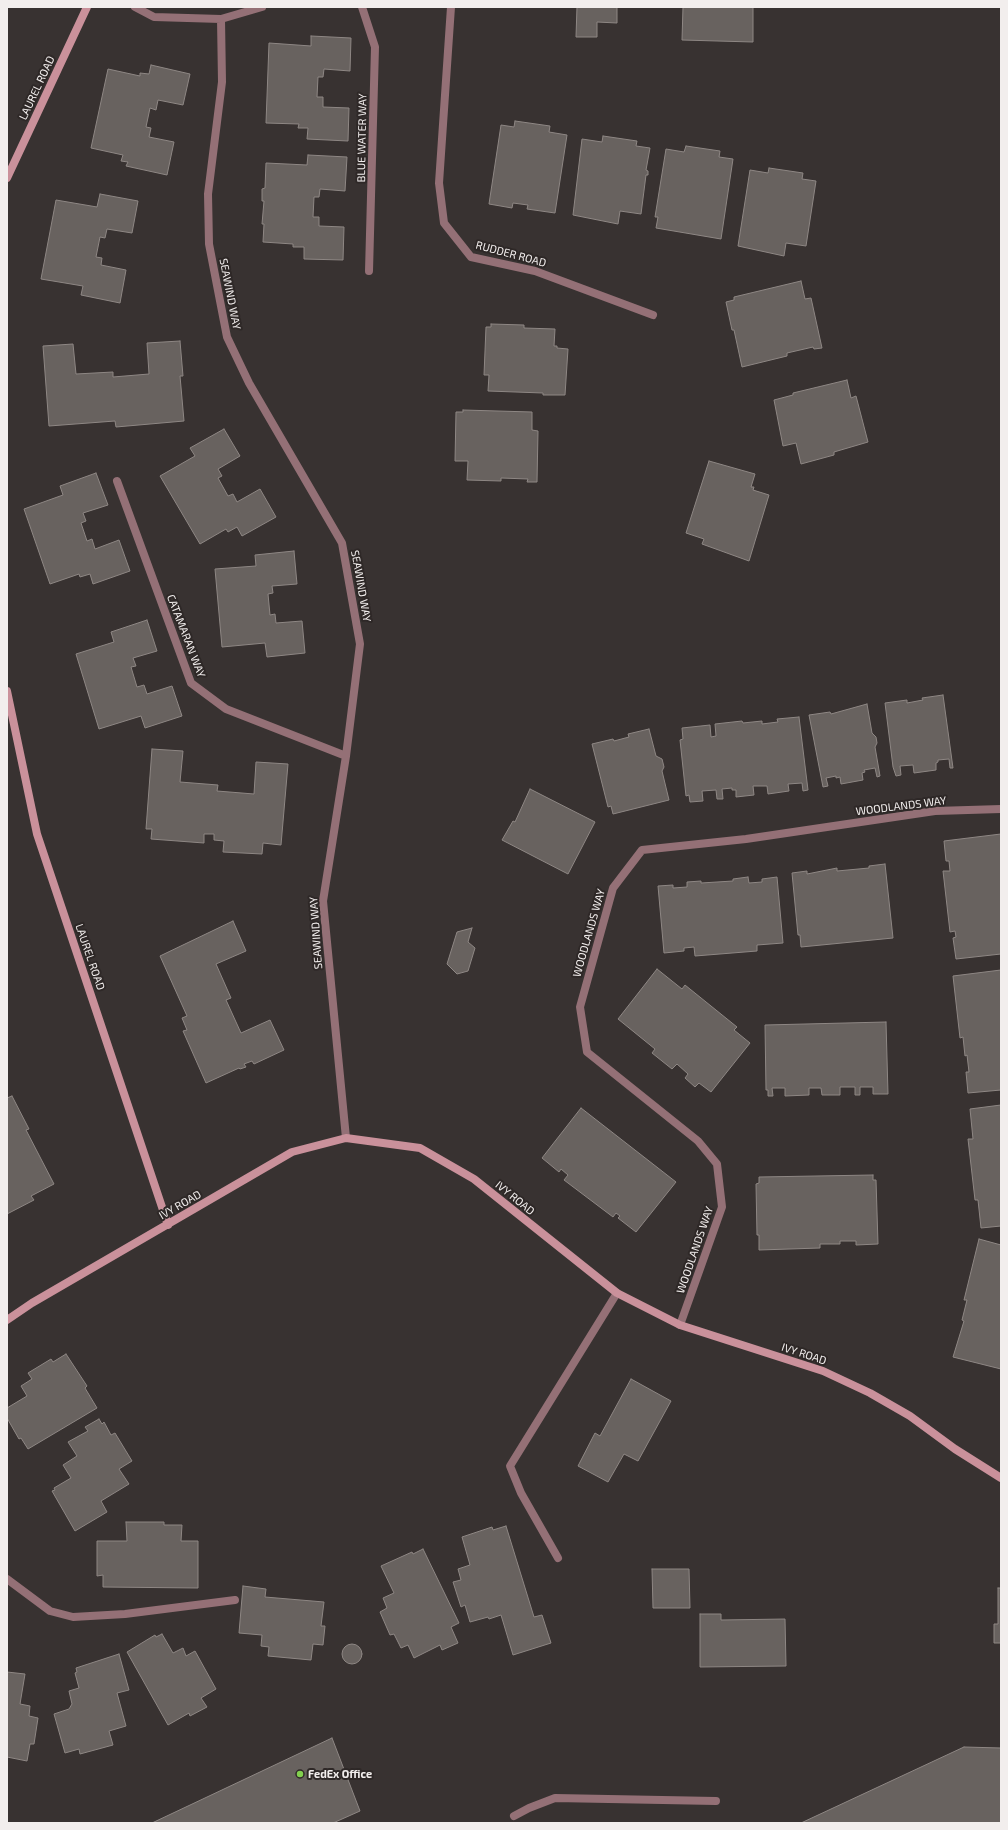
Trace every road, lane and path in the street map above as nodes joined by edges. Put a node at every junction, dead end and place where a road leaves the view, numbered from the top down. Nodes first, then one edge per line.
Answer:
1 (86, 7) edge
2 (135, 7) edge
3 (262, 7) edge
4 (362, 7) edge
5 (451, 7) edge
6 (221, 19) junction
7 (7, 178) edge
8 (369, 271) dead end
9 (653, 315) dead end
10 (117, 481) dead end
11 (7, 691) edge
12 (11, 726) edge
13 (346, 756) junction
14 (1001, 809) edge
15 (346, 1138) junction
16 (168, 1225) junction
17 (617, 1293) junction
18 (7, 1320) edge
19 (680, 1325) junction
20 (1001, 1478) edge
21 (558, 1558) dead end
22 (7, 1578) edge
23 (235, 1600) dead end
24 (716, 1801) dead end
25 (514, 1816) dead end

1 - 7 street, LAUREL ROAD
2 - 6 street
3 - 6 street
4 - 8 street, BLUE WATER WAY
5 - 9 street, RUDDER ROAD
6 - 13 street, SEAWIND WAY
10 - 13 street, CATAMARAN WAY
11 - 12 street, LAUREL ROAD
12 - 16 street, LAUREL ROAD
13 - 15 street, SEAWIND WAY
14 - 19 street, WOODLANDS WAY
15 - 16 street, IVY ROAD
15 - 17 street, IVY ROAD
16 - 18 street, IVY ROAD
17 - 19 street, IVY ROAD
17 - 21 street
19 - 20 street, IVY ROAD
22 - 23 street
24 - 25 street

